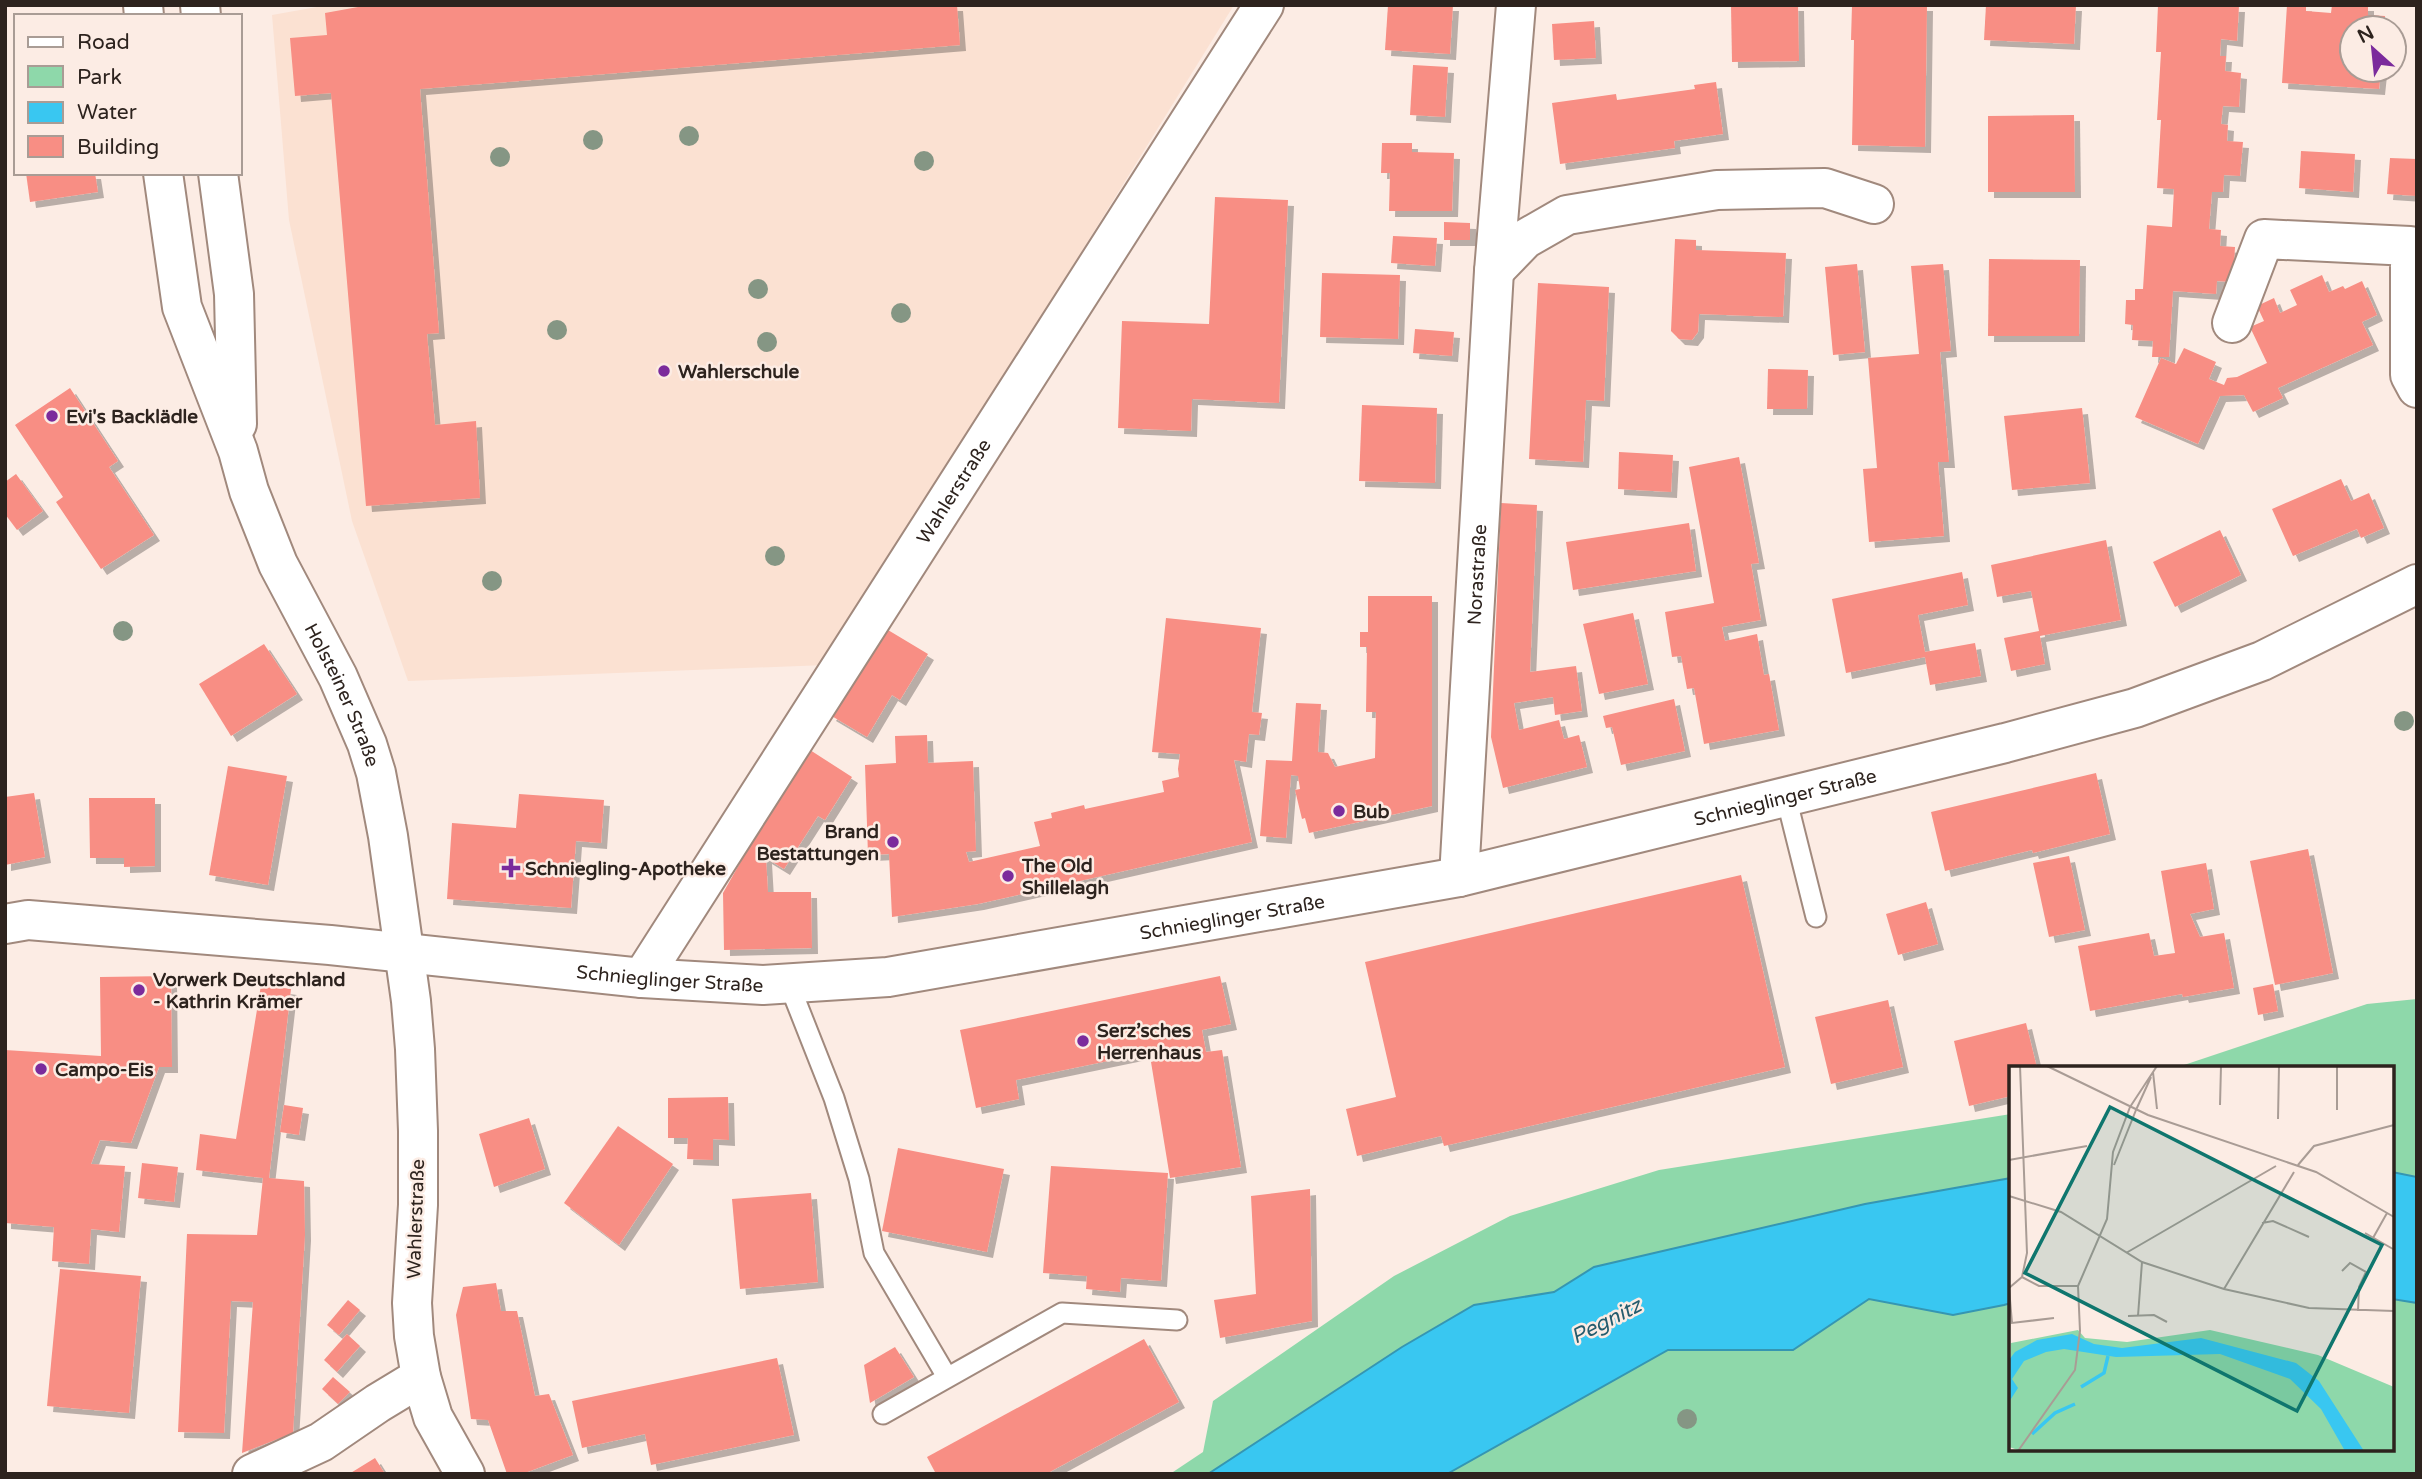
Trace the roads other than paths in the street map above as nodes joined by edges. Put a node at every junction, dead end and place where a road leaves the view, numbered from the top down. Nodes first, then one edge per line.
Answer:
1 (1264, 5) edge
2 (1516, 5) edge
3 (163, 175) edge
4 (218, 175) edge
5 (1874, 204) dead end
6 (1494, 271) junction
7 (2232, 323) dead end
8 (2417, 388) edge
9 (238, 451) junction
10 (2417, 584) edge
11 (1786, 797) junction
12 (1459, 877) junction
13 (1815, 916) dead end
14 (5, 924) edge
15 (404, 954) junction
16 (642, 978) junction
17 (789, 984) junction
18 (1177, 1320) dead end
19 (421, 1377) junction
20 (947, 1377) junction
21 (883, 1414) dead end
22 (252, 1474) edge
23 (465, 1474) edge

1 - 16 street, Wahlerstraße
2 - 6 street, Norastraße
3 - 9 street, Holsteiner Straße
4 - 9 street, Holsteiner Straße
5 - 6 street
6 - 12 street, Norastraße
7 - 8 street
9 - 15 street, Holsteiner Straße
10 - 11 street, Schnieglinger Straße
11 - 12 street, Schnieglinger Straße
11 - 13 lane
12 - 17 street, Schnieglinger Straße
14 - 15 street, Schnieglinger Straße
15 - 16 street, Schnieglinger Straße
15 - 19 street, Wahlerstraße
16 - 17 street, Schnieglinger Straße
17 - 20 lane
18 - 20 lane
19 - 22 street
19 - 23 street, Wahlerstraße
20 - 21 lane

